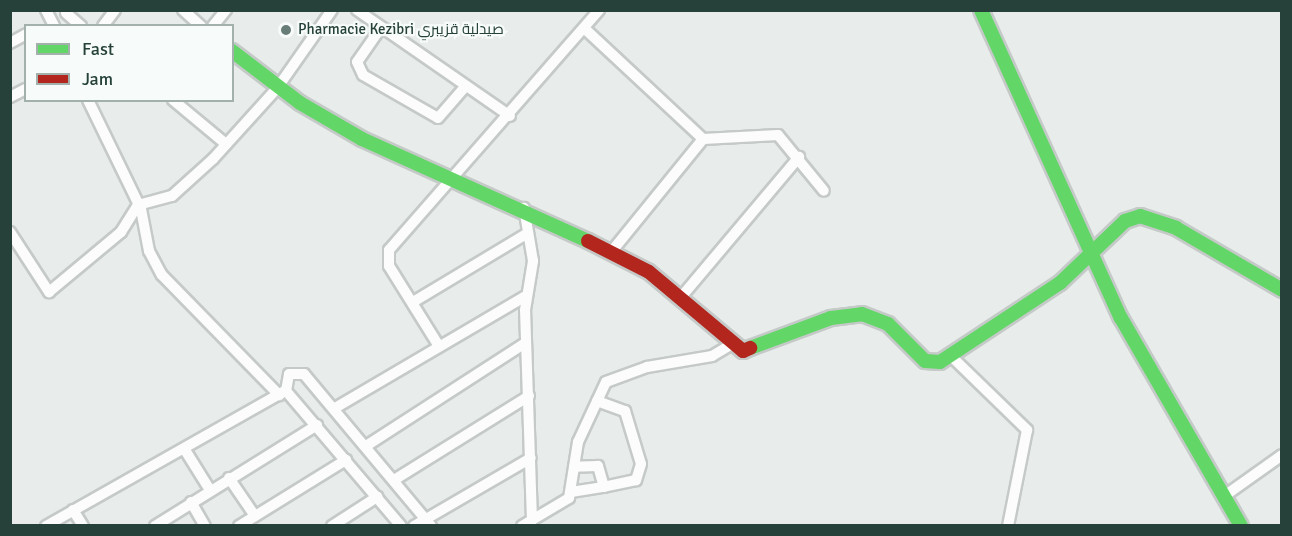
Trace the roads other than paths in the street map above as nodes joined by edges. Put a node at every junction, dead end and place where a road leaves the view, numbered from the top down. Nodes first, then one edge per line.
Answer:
1 (115, 10) edge
2 (183, 10) edge
3 (226, 10) edge
4 (332, 10) edge
5 (357, 10) edge
6 (599, 10) edge
7 (981, 10) edge
8 (66, 13) dead end
9 (79, 24) edge
10 (104, 24) edge
11 (199, 24) edge
12 (215, 24) edge
13 (584, 28) junction
14 (380, 29) junction
15 (24, 35) edge
16 (10, 43) edge
17 (234, 53) edge
18 (278, 87) junction
19 (464, 88) junction
20 (24, 90) edge
21 (10, 97) edge
22 (91, 102) edge
23 (175, 102) edge
24 (510, 116) junction
25 (703, 139) junction
26 (226, 144) junction
27 (799, 157) junction
28 (454, 182) junction
29 (824, 191) dead end
30 (138, 205) junction
31 (524, 208) junction
32 (10, 232) edge
33 (528, 233) junction
34 (612, 251) junction
35 (1091, 255) junction
36 (1281, 290) edge
37 (526, 296) junction
38 (682, 296) junction
39 (413, 302) junction
40 (437, 344) junction
41 (525, 344) junction
42 (730, 345) junction
43 (952, 357) junction
44 (283, 393) junction
45 (529, 396) junction
46 (597, 402) junction
47 (335, 408) junction
48 (317, 425) junction
49 (366, 446) junction
50 (185, 450) junction
51 (1281, 455) edge
52 (531, 458) junction
53 (346, 460) junction
54 (574, 467) junction
55 (230, 478) junction
56 (394, 480) junction
57 (604, 487) junction
58 (210, 490) junction
59 (571, 492) junction
60 (377, 497) junction
61 (1223, 497) junction
62 (191, 502) junction
63 (73, 510) junction
64 (255, 516) junction
65 (428, 522) edge
66 (527, 523) edge
67 (46, 525) edge
68 (83, 525) edge
69 (155, 525) edge
70 (205, 525) edge
71 (239, 525) edge
72 (332, 525) edge
73 (401, 525) edge
74 (414, 525) edge
75 (1008, 525) edge
76 (1241, 525) edge

1 - 10 street
2 - 11 street
3 - 12 street
4 - 18 street
5 - 14 street
6 - 13 street
7 - 35 street
8 - 9 street
13 - 24 street
13 - 25 street
14 - 19 street
14 - 19 street
15 - 16 street
17 - 18 street
18 - 26 street
18 - 28 street
19 - 24 street
20 - 21 street
22 - 30 street
23 - 26 street
24 - 28 street
25 - 27 street
25 - 34 street
26 - 30 street
27 - 29 street
27 - 38 street
28 - 31 street
28 - 39 street
30 - 32 street
30 - 44 street
31 - 33 street
31 - 34 street
33 - 37 street
33 - 39 street
34 - 38 street
35 - 36 street
35 - 43 street
35 - 61 street
37 - 40 street
37 - 41 street
38 - 42 street
39 - 40 street
40 - 47 street
41 - 45 street
41 - 49 street
42 - 43 street
42 - 46 street
43 - 75 street
44 - 47 street
44 - 48 street
44 - 50 street
45 - 52 street
45 - 56 street
46 - 54 street
46 - 57 street
47 - 49 street
48 - 53 street
48 - 55 street
49 - 56 street
50 - 58 street
50 - 63 street
51 - 61 street
52 - 65 street
52 - 66 street
53 - 60 street
53 - 64 street
54 - 57 street
54 - 59 street
55 - 58 street
55 - 64 street
56 - 65 street
57 - 59 street
58 - 62 street
59 - 66 street
60 - 72 street
60 - 73 street
61 - 76 street
62 - 69 street
62 - 70 street
63 - 67 street
63 - 68 street
64 - 71 street
65 - 74 street

